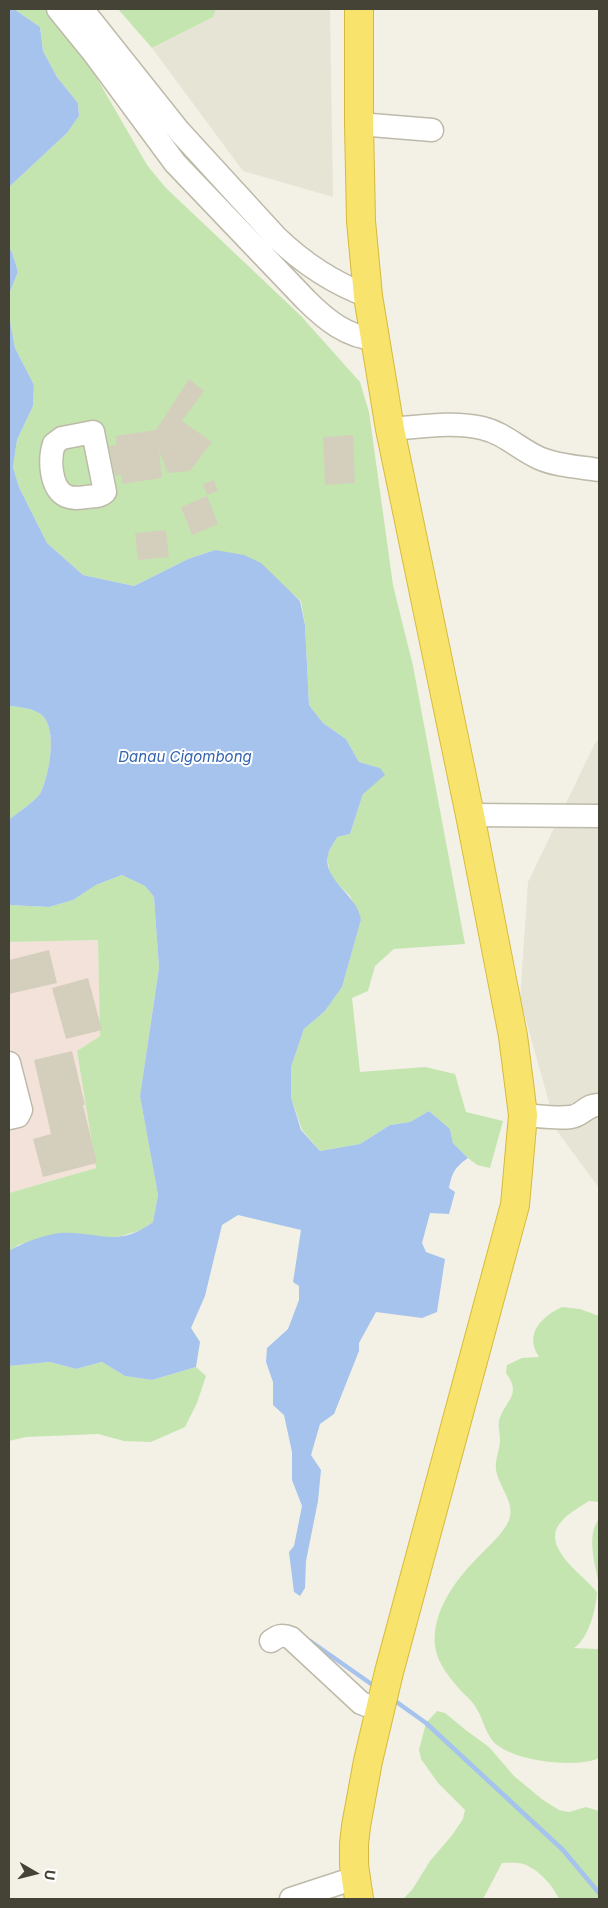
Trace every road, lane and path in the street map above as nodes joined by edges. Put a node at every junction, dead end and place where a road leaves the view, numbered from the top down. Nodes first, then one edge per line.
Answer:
1 (58, 9) edge
2 (82, 9) edge
3 (359, 9) edge
4 (358, 124) junction
5 (432, 130) dead end
6 (296, 255) junction
7 (279, 272) junction
8 (340, 285) junction
9 (368, 296) junction
10 (319, 313) junction
11 (375, 339) junction
12 (390, 429) junction
13 (599, 470) edge
14 (470, 815) junction
15 (599, 816) edge
16 (9, 1063) edge
17 (599, 1105) edge
18 (523, 1115) junction
19 (9, 1118) edge
20 (271, 1641) dead end
21 (381, 1708) junction
22 (352, 1892) edge
23 (291, 1899) edge

1 - 7 street
2 - 6 street
3 - 4 highway
4 - 5 street
4 - 9 highway
6 - 7 street
6 - 8 street
7 - 10 street
8 - 9 street
8 - 10 street
9 - 11 highway
10 - 11 street
11 - 12 highway
12 - 13 street
12 - 14 highway
14 - 15 street
14 - 18 highway
16 - 19 street
17 - 18 street
18 - 21 highway
20 - 21 street
21 - 22 highway
22 - 23 street

